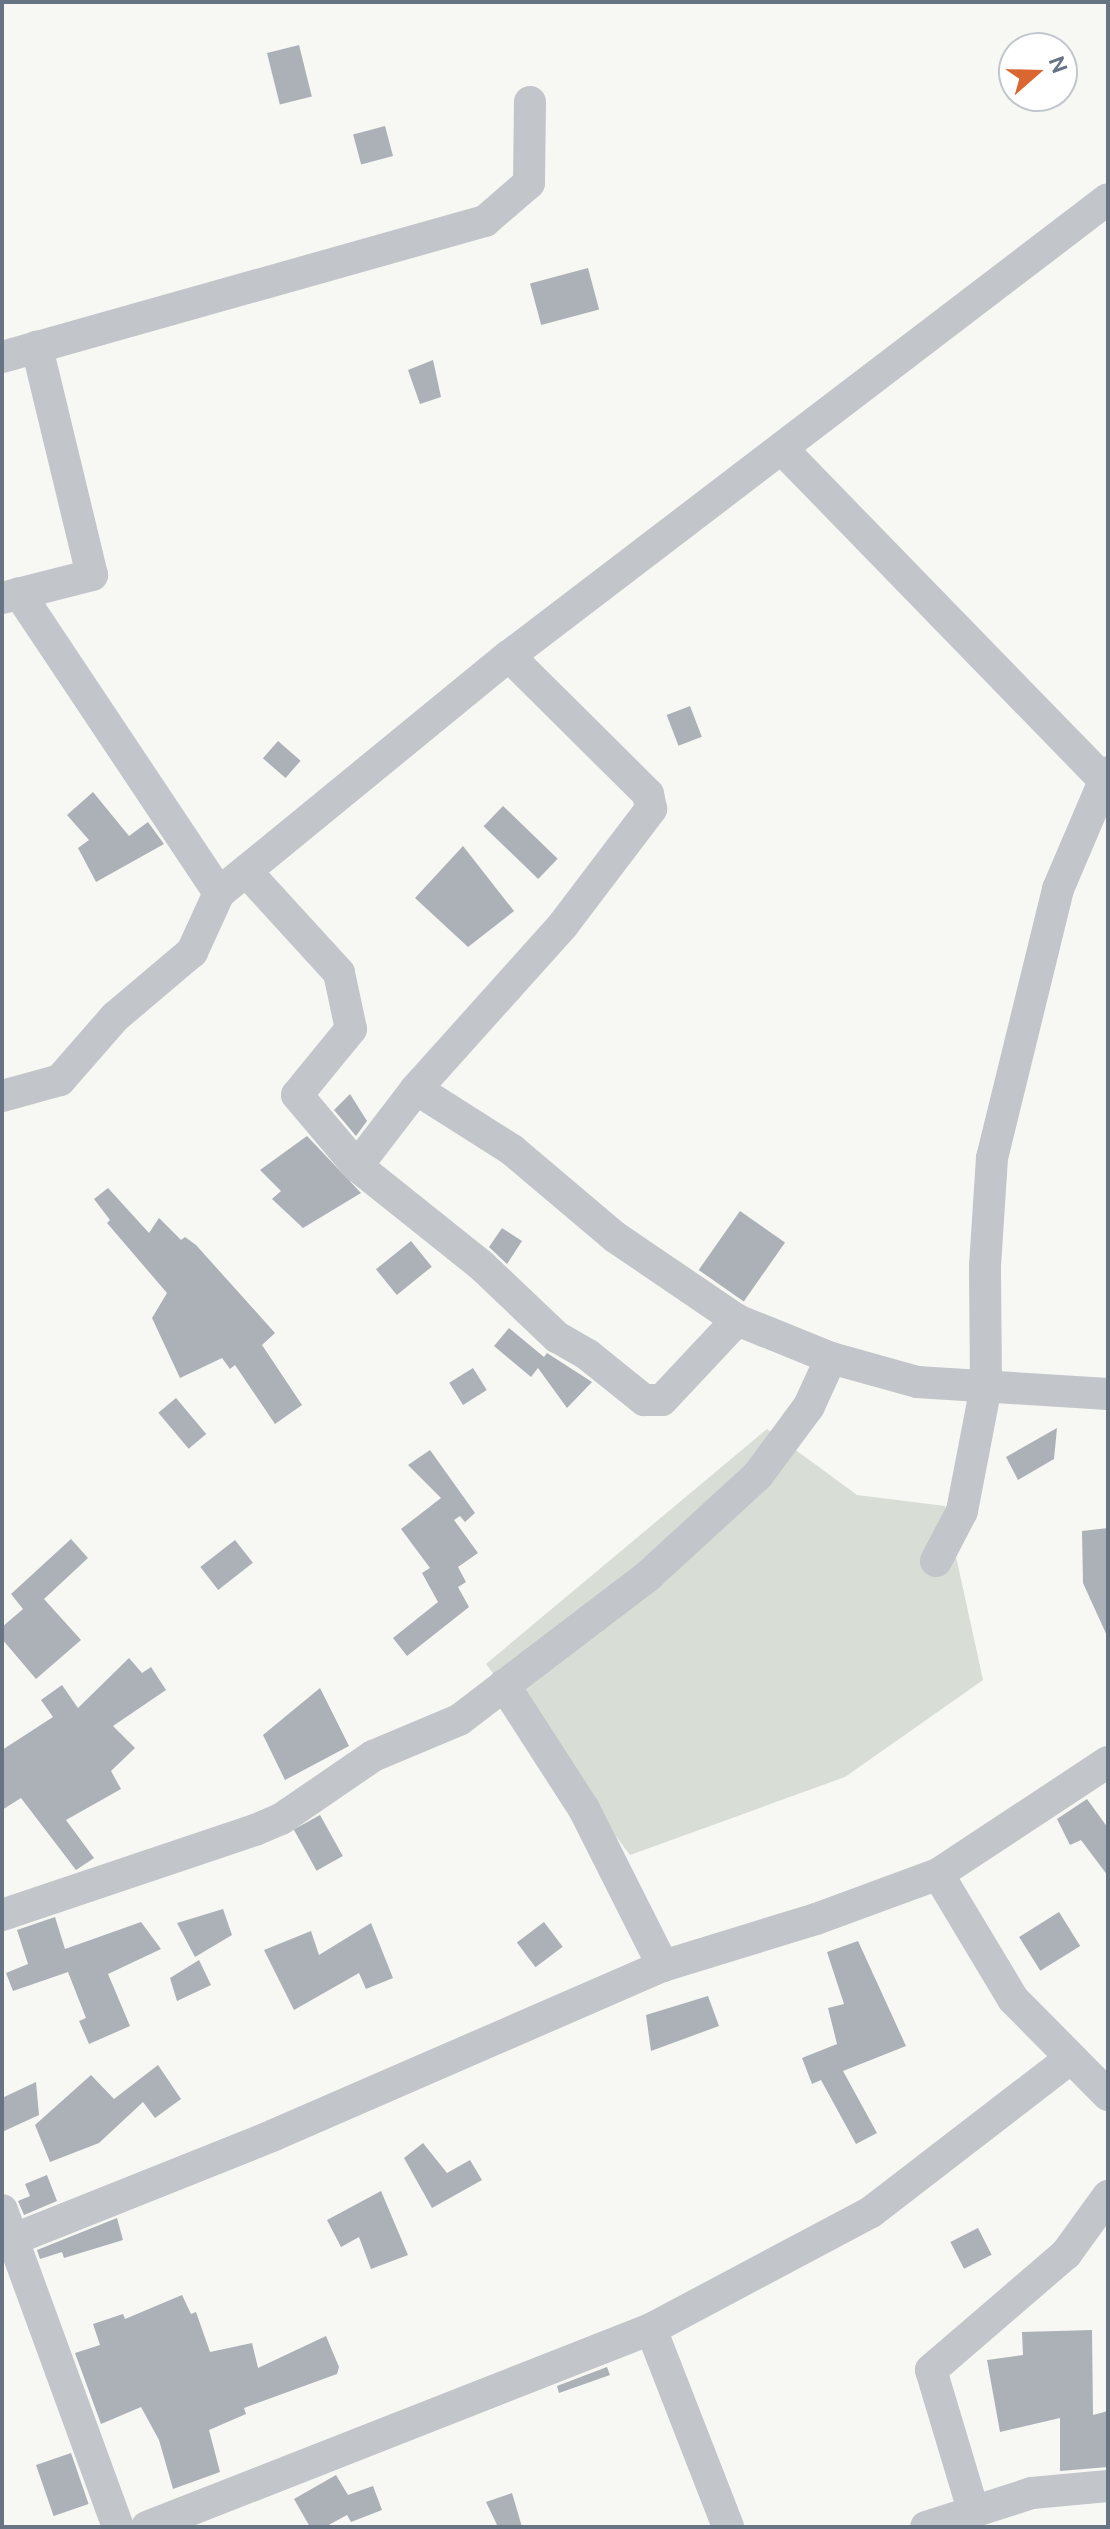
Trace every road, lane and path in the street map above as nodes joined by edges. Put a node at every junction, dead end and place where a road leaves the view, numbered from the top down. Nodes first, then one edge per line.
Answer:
1 (530, 102) dead end
2 (1108, 199) edge
3 (37, 347) junction
4 (2, 357) edge
5 (782, 449) junction
6 (11, 596) edge
7 (509, 656) junction
8 (1106, 779) edge
9 (246, 871) junction
10 (219, 893) junction
11 (416, 1089) junction
12 (2, 1096) edge
13 (357, 1166) junction
14 (737, 1320) junction
15 (831, 1358) junction
16 (986, 1386) junction
17 (1108, 1394) edge
18 (936, 1561) dead end
19 (504, 1685) junction
20 (1108, 1762) edge
21 (938, 1874) junction
22 (2, 1915) edge
23 (663, 1966) junction
24 (1070, 2059) junction
25 (1108, 2095) edge
26 (1108, 2196) edge
27 (5, 2231) edge
28 (651, 2329) junction
29 (1108, 2486) edge
30 (973, 2510) junction
31 (118, 2527) edge
32 (147, 2527) edge
33 (728, 2527) edge
34 (926, 2527) edge

1 - 3 street
2 - 5 street
3 - 4 street
3 - 6 street
5 - 7 street
5 - 8 street
6 - 10 street
7 - 9 street
7 - 11 street
8 - 16 street
9 - 10 street
9 - 13 street
10 - 12 street
11 - 13 street
11 - 14 street
13 - 14 street
14 - 15 street
15 - 16 street
15 - 19 street
16 - 17 street
16 - 18 street
19 - 22 street
19 - 23 street
20 - 21 street
21 - 23 street
21 - 24 street
23 - 27 street
24 - 25 street
24 - 28 street
26 - 30 street
27 - 31 street
28 - 32 street
28 - 33 street
29 - 30 street
30 - 34 street

